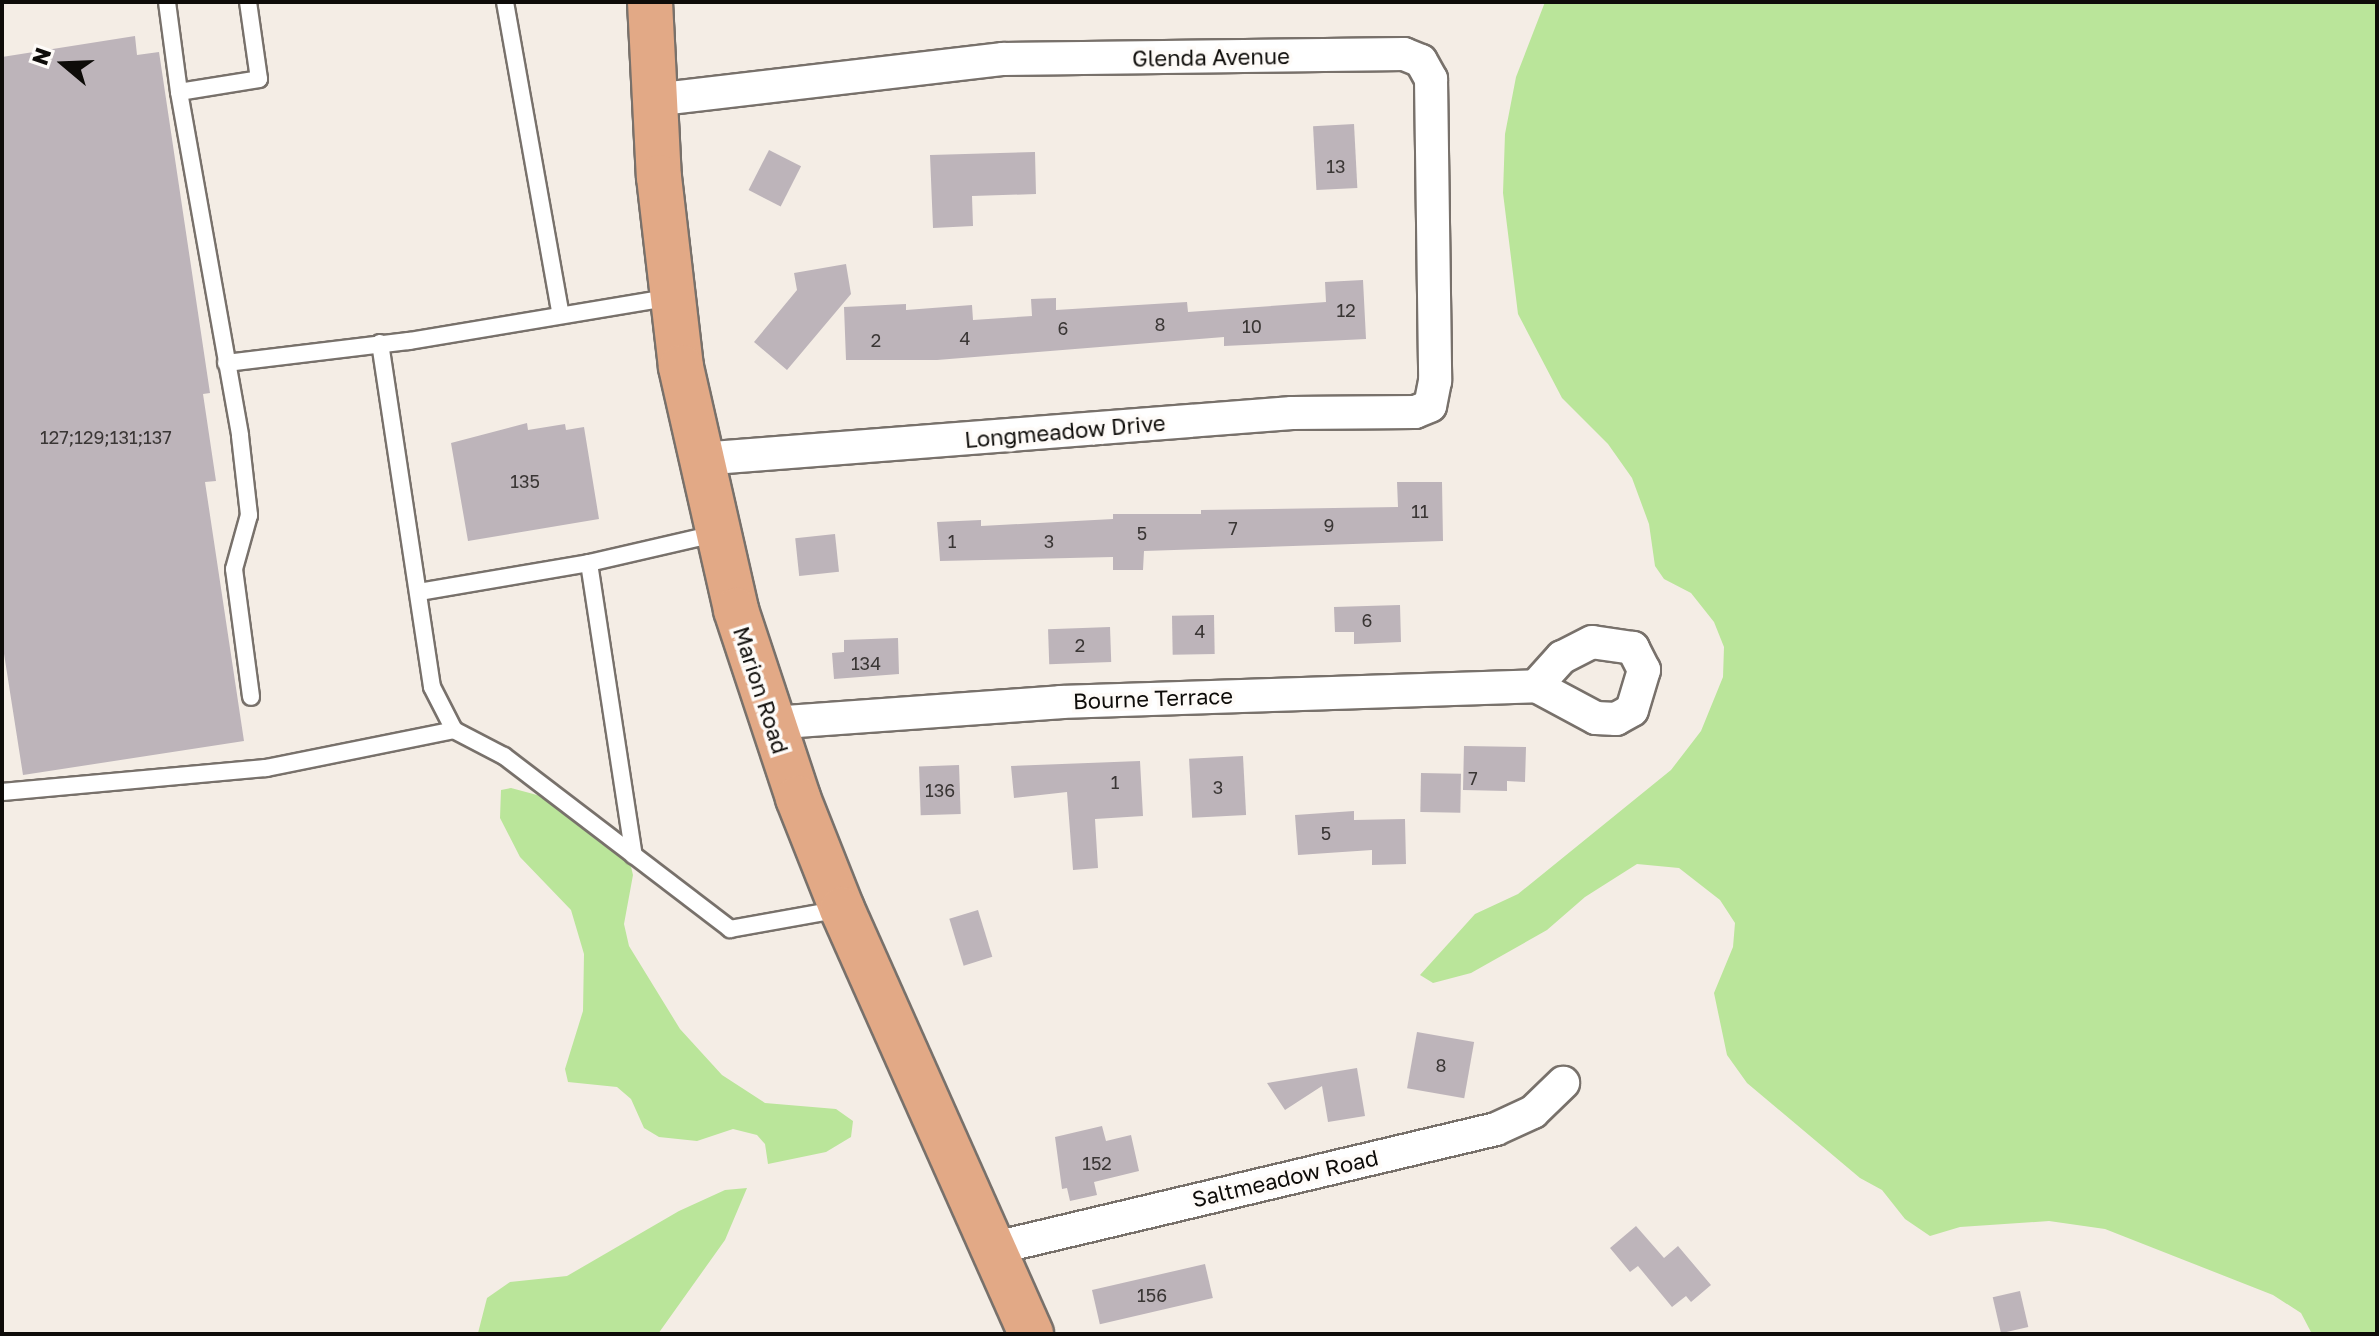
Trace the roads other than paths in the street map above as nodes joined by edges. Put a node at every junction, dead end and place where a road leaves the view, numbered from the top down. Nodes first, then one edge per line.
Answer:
1 (167, 2) edge
2 (248, 2) edge
3 (505, 2) edge
4 (650, 2) edge
5 (179, 92) junction
6 (653, 100) junction
7 (674, 297) junction
8 (560, 312) junction
9 (380, 343) junction
10 (226, 363) junction
11 (1430, 406) joint
12 (700, 459) junction
13 (715, 534) junction
14 (589, 563) junction
15 (419, 592) junction
16 (1536, 686) dead end
17 (251, 697) dead end
18 (771, 723) junction
19 (454, 730) junction
20 (2, 792) edge
21 (634, 856) junction
22 (842, 909) junction
23 (1563, 1083) dead end
24 (995, 1248) junction
25 (1031, 1334) edge

1 - 5 lane
2 - 5 lane
3 - 8 lane
4 - 6 main road, Marion Road
5 - 10 lane
6 - 7 main road, Marion Road
6 - 11 street, Glenda Avenue
7 - 8 lane
7 - 12 main road, Marion Road
8 - 9 lane
9 - 10 lane
9 - 15 lane
10 - 17 lane
11 - 12 street, Longmeadow Drive
12 - 13 main road, Marion Road
13 - 14 lane
13 - 18 main road, Marion Road
14 - 15 lane
14 - 21 lane
15 - 19 lane
16 - 18 street, Bourne Terrace
18 - 22 main road, Marion Road
19 - 20 lane
19 - 21 lane
21 - 22 lane
22 - 24 main road, Marion Road
23 - 24 street, Saltmeadow Road
24 - 25 main road, Marion Road

